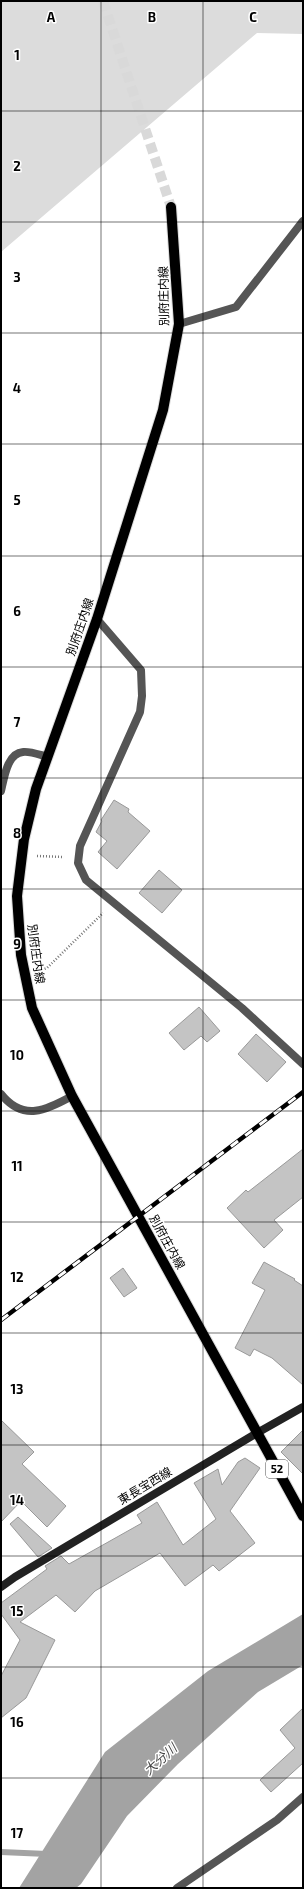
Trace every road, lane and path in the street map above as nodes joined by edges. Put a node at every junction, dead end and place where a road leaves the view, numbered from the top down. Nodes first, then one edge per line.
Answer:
1 (171, 207) tunnel mouth
2 (303, 221) edge
3 (179, 324) junction
4 (97, 619) junction
5 (48, 757) junction
6 (1, 791) edge
7 (37, 856) dead end
8 (78, 858) junction
9 (114, 902) junction
10 (25, 976) junction
11 (303, 1064) edge
12 (1, 1094) edge
13 (72, 1096) junction
14 (303, 1407) edge
15 (257, 1433) junction
16 (303, 1516) edge
17 (1, 1587) edge
18 (303, 1797) edge
19 (177, 1888) edge

1 - 3 main road, 別府庄内線 / 52
2 - 3 street
3 - 4 main road, 別府庄内線 / 52
4 - 5 main road, 別府庄内線 / 52
4 - 8 street
5 - 6 street
5 - 10 main road, 別府庄内線 / 52
7 - 8 path
8 - 9 street
9 - 10 path
9 - 11 street
10 - 13 main road, 別府庄内線 / 52
12 - 13 street
13 - 15 main road, 別府庄内線 / 52
14 - 15 main road, 東長宝西線
15 - 16 main road, 別府庄内線 / 52
15 - 17 main road, 東長宝西線
18 - 19 street

